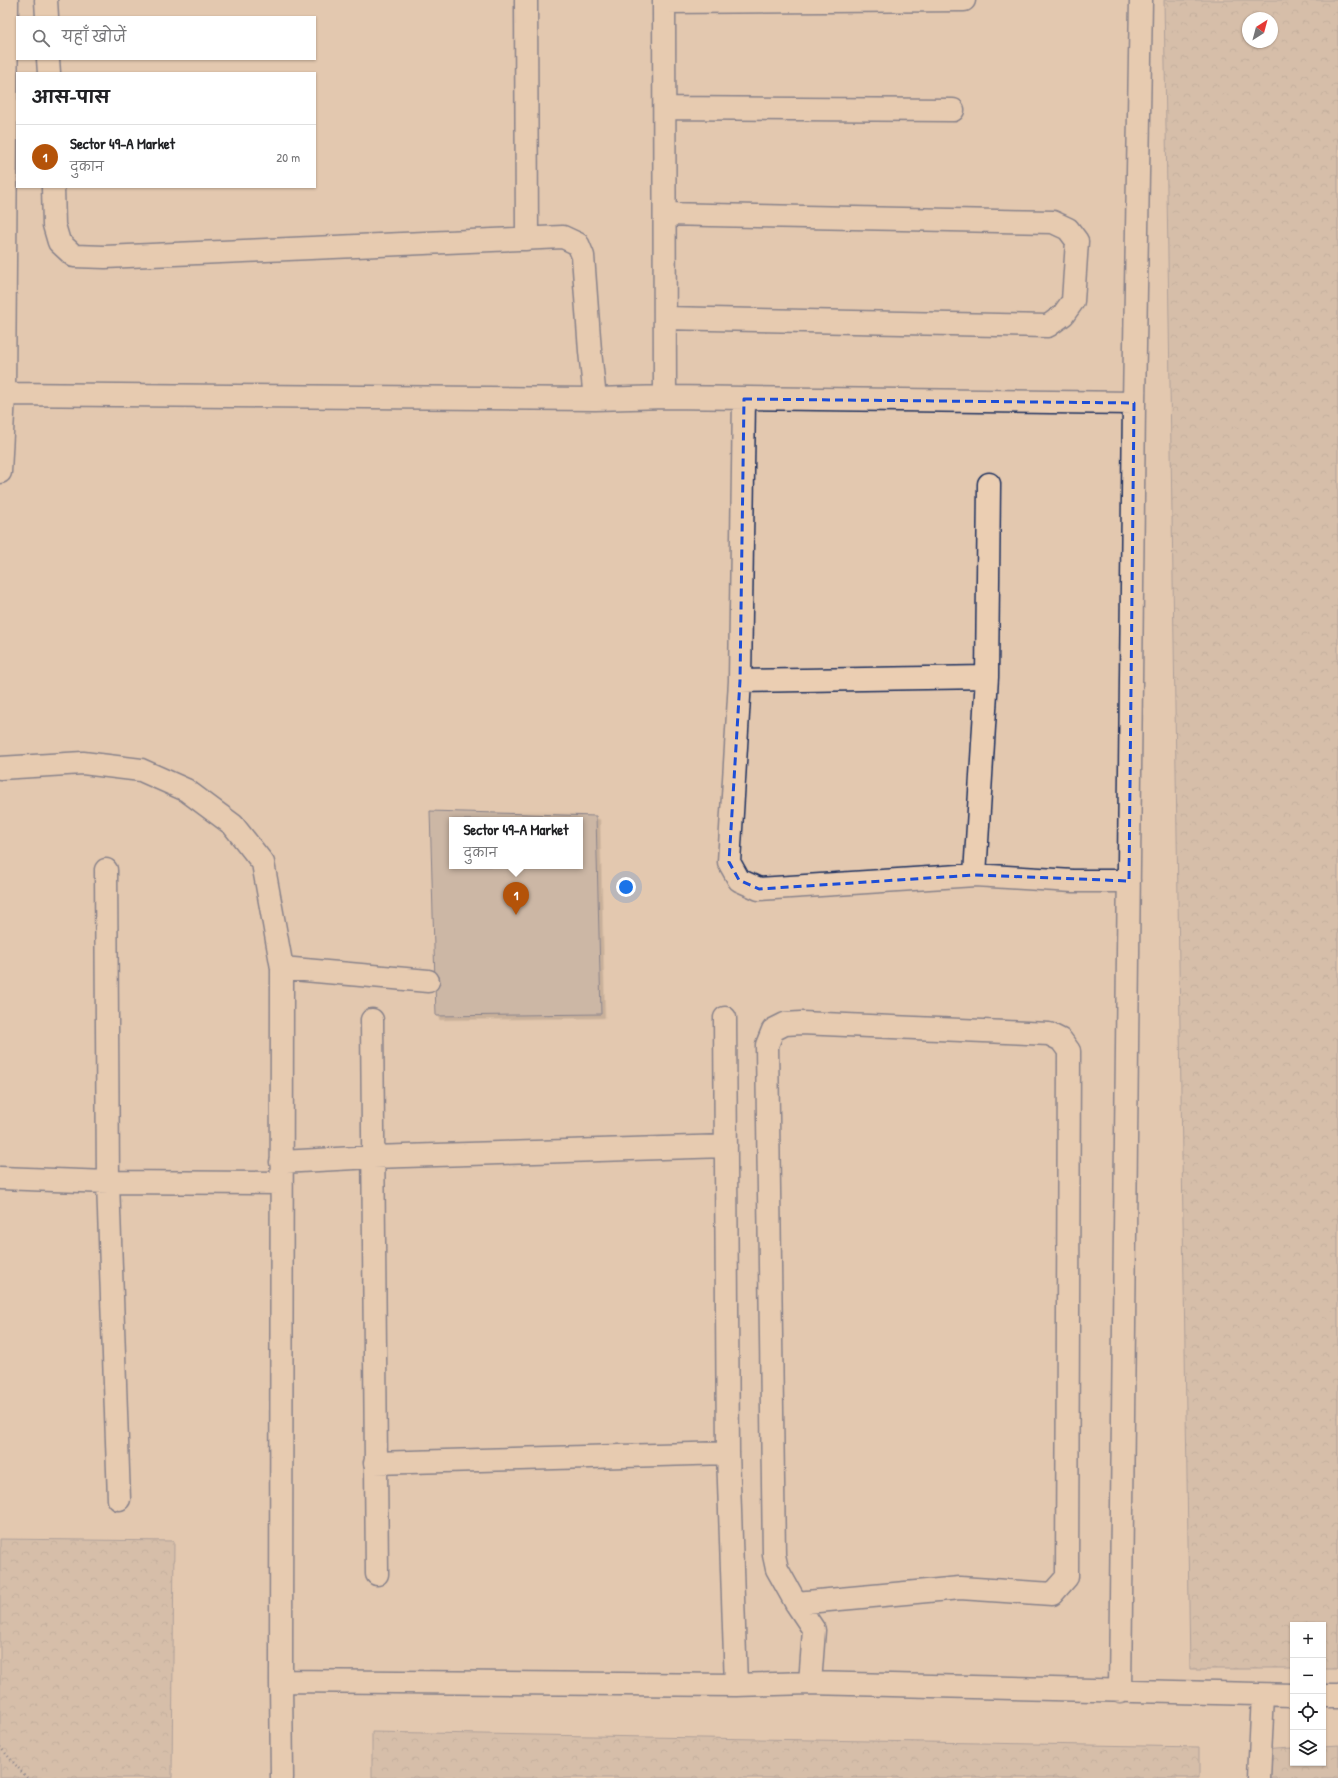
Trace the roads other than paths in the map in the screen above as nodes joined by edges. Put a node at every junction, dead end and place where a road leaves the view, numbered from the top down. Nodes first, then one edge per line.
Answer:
1 (7, 0) edge
2 (46, 0) edge
3 (526, 0) edge
4 (964, 0) edge
5 (1141, 0) edge
6 (664, 1) edge
7 (47, 16) edge
8 (48, 60) edge
9 (49, 72) edge
10 (665, 108) junction
11 (953, 110) dead end
12 (53, 188) edge
13 (3, 190) edge
14 (665, 214) junction
15 (527, 239) junction
16 (665, 318) junction
17 (4, 394) junction
18 (665, 398) junction
19 (595, 399) junction
20 (744, 399) junction
21 (1134, 403) junction
22 (0, 472) edge
23 (989, 484) dead end
24 (987, 677) junction
25 (740, 681) junction
26 (0, 768) edge
27 (106, 870) dead end
28 (975, 875) junction
29 (1129, 881) junction
30 (282, 968) junction
31 (428, 981) dead end
32 (725, 1018) dead end
33 (372, 1020) dead end
34 (726, 1146) junction
35 (373, 1157) junction
36 (281, 1172) junction
37 (0, 1178) edge
38 (108, 1182) junction
39 (728, 1453) junction
40 (376, 1463) junction
41 (118, 1500) dead end
42 (377, 1574) dead end
43 (796, 1603) junction
44 (280, 1680) junction
45 (810, 1683) junction
46 (736, 1685) junction
47 (1120, 1692) junction
48 (1263, 1695) junction
49 (1290, 1695) edge
50 (1326, 1696) edge
51 (1338, 1696) edge
52 (282, 1778) edge
53 (1259, 1778) edge

1 - 13 street
2 - 7 street
3 - 15 street
4 - 6 street
5 - 21 street
6 - 10 street
8 - 9 street
10 - 11 street
10 - 14 street
12 - 15 street
13 - 17 street
14 - 16 street
14 - 16 street
15 - 19 street
16 - 18 street
17 - 19 street
17 - 22 street
18 - 19 street
18 - 20 street
20 - 21 street
20 - 25 street
21 - 29 street
23 - 24 street
24 - 25 street
24 - 28 street
25 - 28 street
26 - 30 street
27 - 38 street
28 - 29 street
29 - 47 street
30 - 31 street
30 - 36 street
32 - 34 street
33 - 35 street
34 - 35 street
34 - 39 street
35 - 36 street
35 - 40 street
36 - 38 street
36 - 44 street
37 - 38 street
38 - 41 street
39 - 40 street
39 - 46 street
40 - 42 street
43 - 43 street
43 - 45 street
44 - 46 street
44 - 52 street
45 - 46 street
45 - 47 street
47 - 48 street
48 - 49 street
48 - 53 street
50 - 51 street

